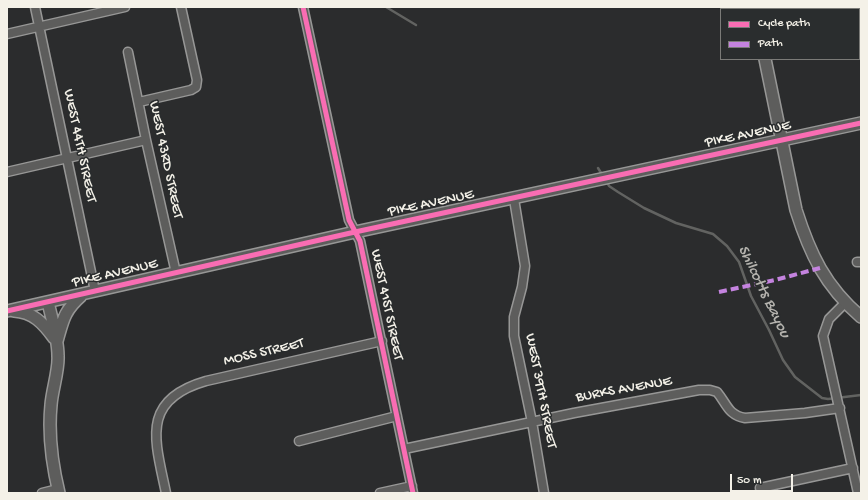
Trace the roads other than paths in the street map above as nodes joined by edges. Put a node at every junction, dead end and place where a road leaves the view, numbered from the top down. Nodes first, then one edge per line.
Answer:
1 (35, 7) edge
2 (125, 7) edge
3 (181, 7) edge
4 (303, 7) edge
5 (39, 26) junction
6 (7, 34) edge
7 (128, 52) dead end
8 (765, 60) edge
9 (139, 102) junction
10 (861, 123) edge
11 (146, 140) junction
12 (782, 140) junction
13 (67, 158) junction
14 (7, 172) edge
15 (514, 199) junction
16 (355, 232) junction
17 (176, 273) junction
18 (95, 291) junction
19 (82, 295) junction
20 (48, 302) junction
21 (845, 303) junction
22 (7, 311) edge
23 (861, 317) edge
24 (382, 341) junction
25 (57, 342) junction
26 (840, 407) junction
27 (397, 416) junction
28 (532, 422) junction
29 (299, 441) dead end
30 (404, 449) junction
31 (853, 468) junction
32 (760, 488) dead end
33 (412, 489) edge
34 (58, 491) edge
35 (42, 493) edge
36 (166, 493) edge
37 (380, 493) edge
38 (544, 493) edge
39 (858, 493) edge

1 - 5 street, WEST 44TH STREET
2 - 5 street
3 - 9 street
4 - 16 street, WEST 41ST STREET
5 - 6 street
5 - 13 street, WEST 44TH STREET
7 - 9 street, WEST 43RD STREET
8 - 12 street
9 - 11 street, WEST 43RD STREET
10 - 12 street, PIKE AVENUE
11 - 13 street
11 - 17 street, WEST 43RD STREET
12 - 15 street, PIKE AVENUE
12 - 21 street
13 - 14 street
13 - 18 street, WEST 44TH STREET
15 - 16 street, PIKE AVENUE
15 - 28 street, WEST 39TH STREET
16 - 17 street, PIKE AVENUE
16 - 24 street, WEST 41ST STREET
17 - 18 street, PIKE AVENUE
18 - 19 street, PIKE AVENUE
19 - 20 street, PIKE AVENUE
19 - 25 street
20 - 22 street, PIKE AVENUE
20 - 25 street
21 - 23 street
21 - 26 street
22 - 25 street
24 - 27 street, WEST 41ST STREET
24 - 36 street, MOSS STREET
25 - 34 street
26 - 28 street, BURKS AVENUE
26 - 31 street
27 - 29 street
27 - 30 street, WEST 41ST STREET
28 - 30 street, BURKS AVENUE
28 - 38 street, WEST 39TH STREET
30 - 33 street, WEST 41ST STREET
31 - 32 street
31 - 39 street
33 - 37 street
34 - 35 street

